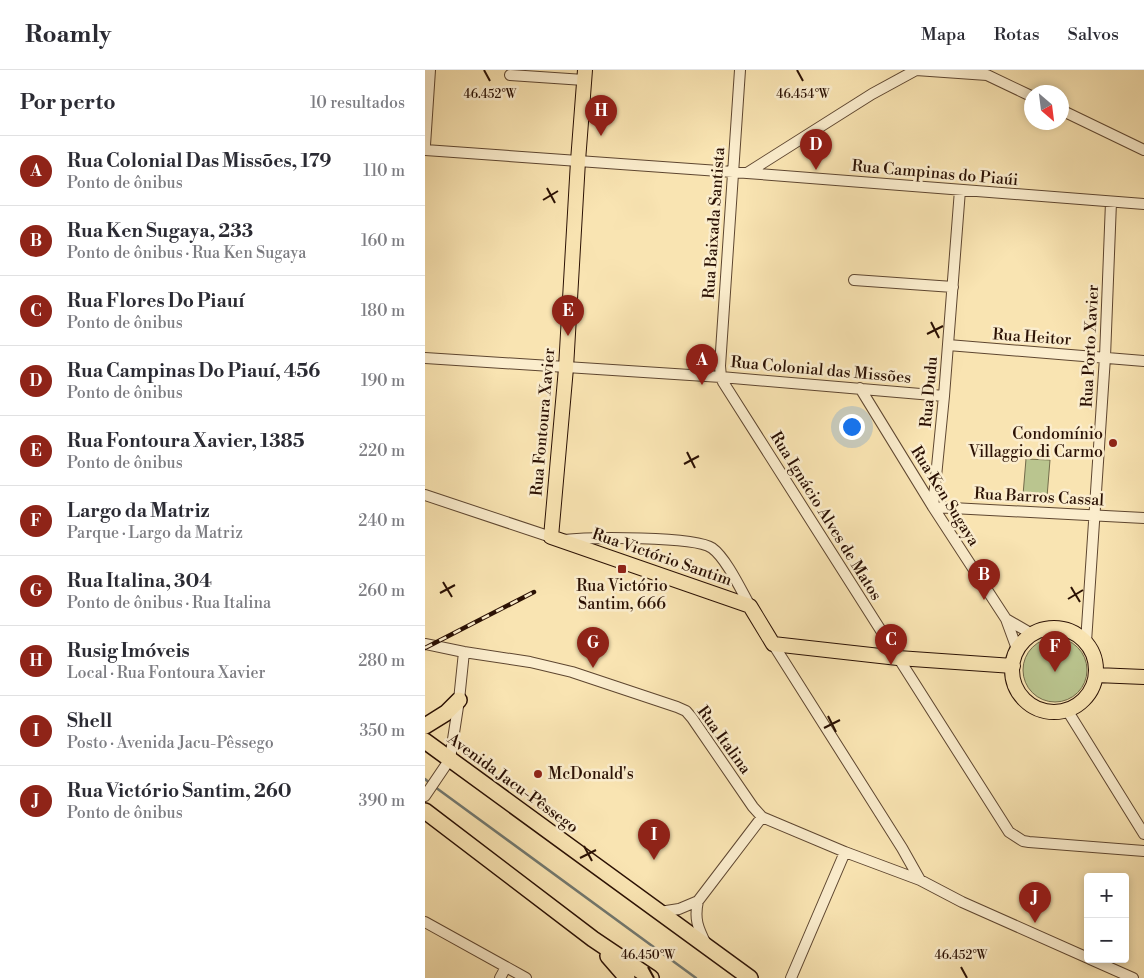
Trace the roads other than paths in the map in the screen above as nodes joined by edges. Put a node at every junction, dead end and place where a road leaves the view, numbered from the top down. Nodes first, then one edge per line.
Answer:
1 (430, 70) edge
2 (740, 70) edge
3 (916, 70) edge
4 (987, 72) edge
5 (510, 75) dead end
6 (585, 75) edge
7 (1024, 92) edge
8 (1069, 114) edge
9 (425, 145) edge
10 (425, 150) edge
11 (1144, 150) edge
12 (578, 161) junction
13 (732, 172) junction
14 (747, 173) junction
15 (960, 190) junction
16 (1111, 202) junction
17 (1144, 204) edge
18 (854, 280) dead end
19 (953, 287) junction
20 (948, 345) junction
21 (1105, 357) junction
22 (425, 358) edge
23 (1144, 360) edge
24 (566, 368) junction
25 (721, 377) junction
26 (860, 388) junction
27 (945, 396) junction
28 (425, 495) edge
29 (933, 507) junction
30 (1094, 514) junction
31 (1144, 518) edge
32 (556, 539) junction
33 (750, 606) junction
34 (1005, 619) junction
35 (1033, 634) junction
36 (1086, 642) junction
37 (425, 644) edge
38 (773, 644) junction
39 (1017, 650) junction
40 (464, 652) junction
41 (898, 658) junction
42 (1013, 666) junction
43 (1096, 675) junction
44 (1144, 677) edge
45 (459, 700) junction
46 (1067, 710) junction
47 (425, 726) edge
48 (425, 741) edge
49 (447, 764) junction
50 (425, 796) edge
51 (425, 811) edge
52 (762, 817) junction
53 (1144, 834) edge
54 (903, 848) junction
55 (1144, 851) edge
56 (845, 852) junction
57 (907, 876) junction
58 (920, 880) junction
59 (698, 901) junction
60 (659, 912) junction
61 (425, 922) edge
62 (593, 939) junction
63 (707, 946) junction
64 (1084, 957) edge
65 (1098, 963) edge
66 (506, 967) junction
67 (500, 978) edge
68 (527, 978) edge
69 (627, 978) edge
70 (651, 978) edge
71 (750, 978) edge
72 (791, 978) edge
73 (1133, 978) edge

1 - 9 street
2 - 13 street, Rua Baixada Santista
3 - 4 street
3 - 14 street
4 - 7 street
5 - 6 street
6 - 12 main road, Rua Fontoura Xavier
8 - 11 street
10 - 12 street, Rua Campinas do Piaúi
12 - 13 street, Rua Campinas do Piaúi
12 - 24 main road, Rua Fontoura Xavier
13 - 14 street, Rua Campinas do Piaúi
13 - 25 street, Rua Baixada Santista
14 - 15 street, Rua Campinas do Piaúi
15 - 16 street, Rua Campinas do Piaúi
15 - 19 street, Rua Dudu
16 - 17 street, Rua Campinas do Piaúi
16 - 21 street, Rua Porto Xavier
18 - 19 street
19 - 20 street, Rua Dudu
20 - 21 street, Rua Heitor
20 - 27 street, Rua Dudu
21 - 23 street, Rua Heitor
21 - 30 street, Rua Porto Xavier
22 - 24 street, Rua Colonial das Missões
24 - 25 street, Rua Colonial das Missões
24 - 32 main road, Rua Fontoura Xavier
25 - 26 street, Rua Colonial das Missões
25 - 41 street, Rua Ignácio Alves de Matos
26 - 27 street, Rua Colonial das Missões
26 - 29 street, Rua Ken Sugaya
27 - 29 street, Rua Dudu
28 - 32 street, Rua Victório Santim
29 - 30 street, Rua Barros Cassal
29 - 34 street, Rua Ken Sugaya
30 - 31 street, Rua Barros Cassal
30 - 36 street, Rua Porto Xavier
32 - 33 main road, Rua Victório Santim
32 - 33 street, Rua Victório Santim
33 - 38 main road, Rua Victório Santim
34 - 35 street, Rua Ken Sugaya
34 - 39 street, Rua Ken Sugaya
35 - 36 main road
35 - 39 main road
36 - 43 main road
37 - 40 street, Rua Italina
38 - 41 main road
38 - 54 street, Rua Victório Santim
39 - 42 main road
40 - 45 street
40 - 52 street, Rua Italina
41 - 42 main road
41 - 55 street, Rua Ignácio Alves de Matos
42 - 46 main road
43 - 44 main road
43 - 46 main road
45 - 47 highway
45 - 49 street
46 - 53 street
48 - 49 highway, Avenida Jacu-Pêssego
49 - 50 street
49 - 60 highway, Avenida Jacu-Pêssego
51 - 62 highway
52 - 56 street, Rua Italina
52 - 59 street
54 - 57 street, Rua Victório Santim
54 - 58 street, Rua Victório Santim
56 - 57 street, Rua Italina
56 - 72 street
57 - 58 street, Rua Italina
58 - 64 street
59 - 60 street
59 - 63 street
60 - 63 highway, Avenida Jacu-Pêssego
61 - 66 street
62 - 69 highway
62 - 70 highway
63 - 71 highway, Avenida Jacu-Pêssego
65 - 73 street
66 - 67 street
66 - 68 street

